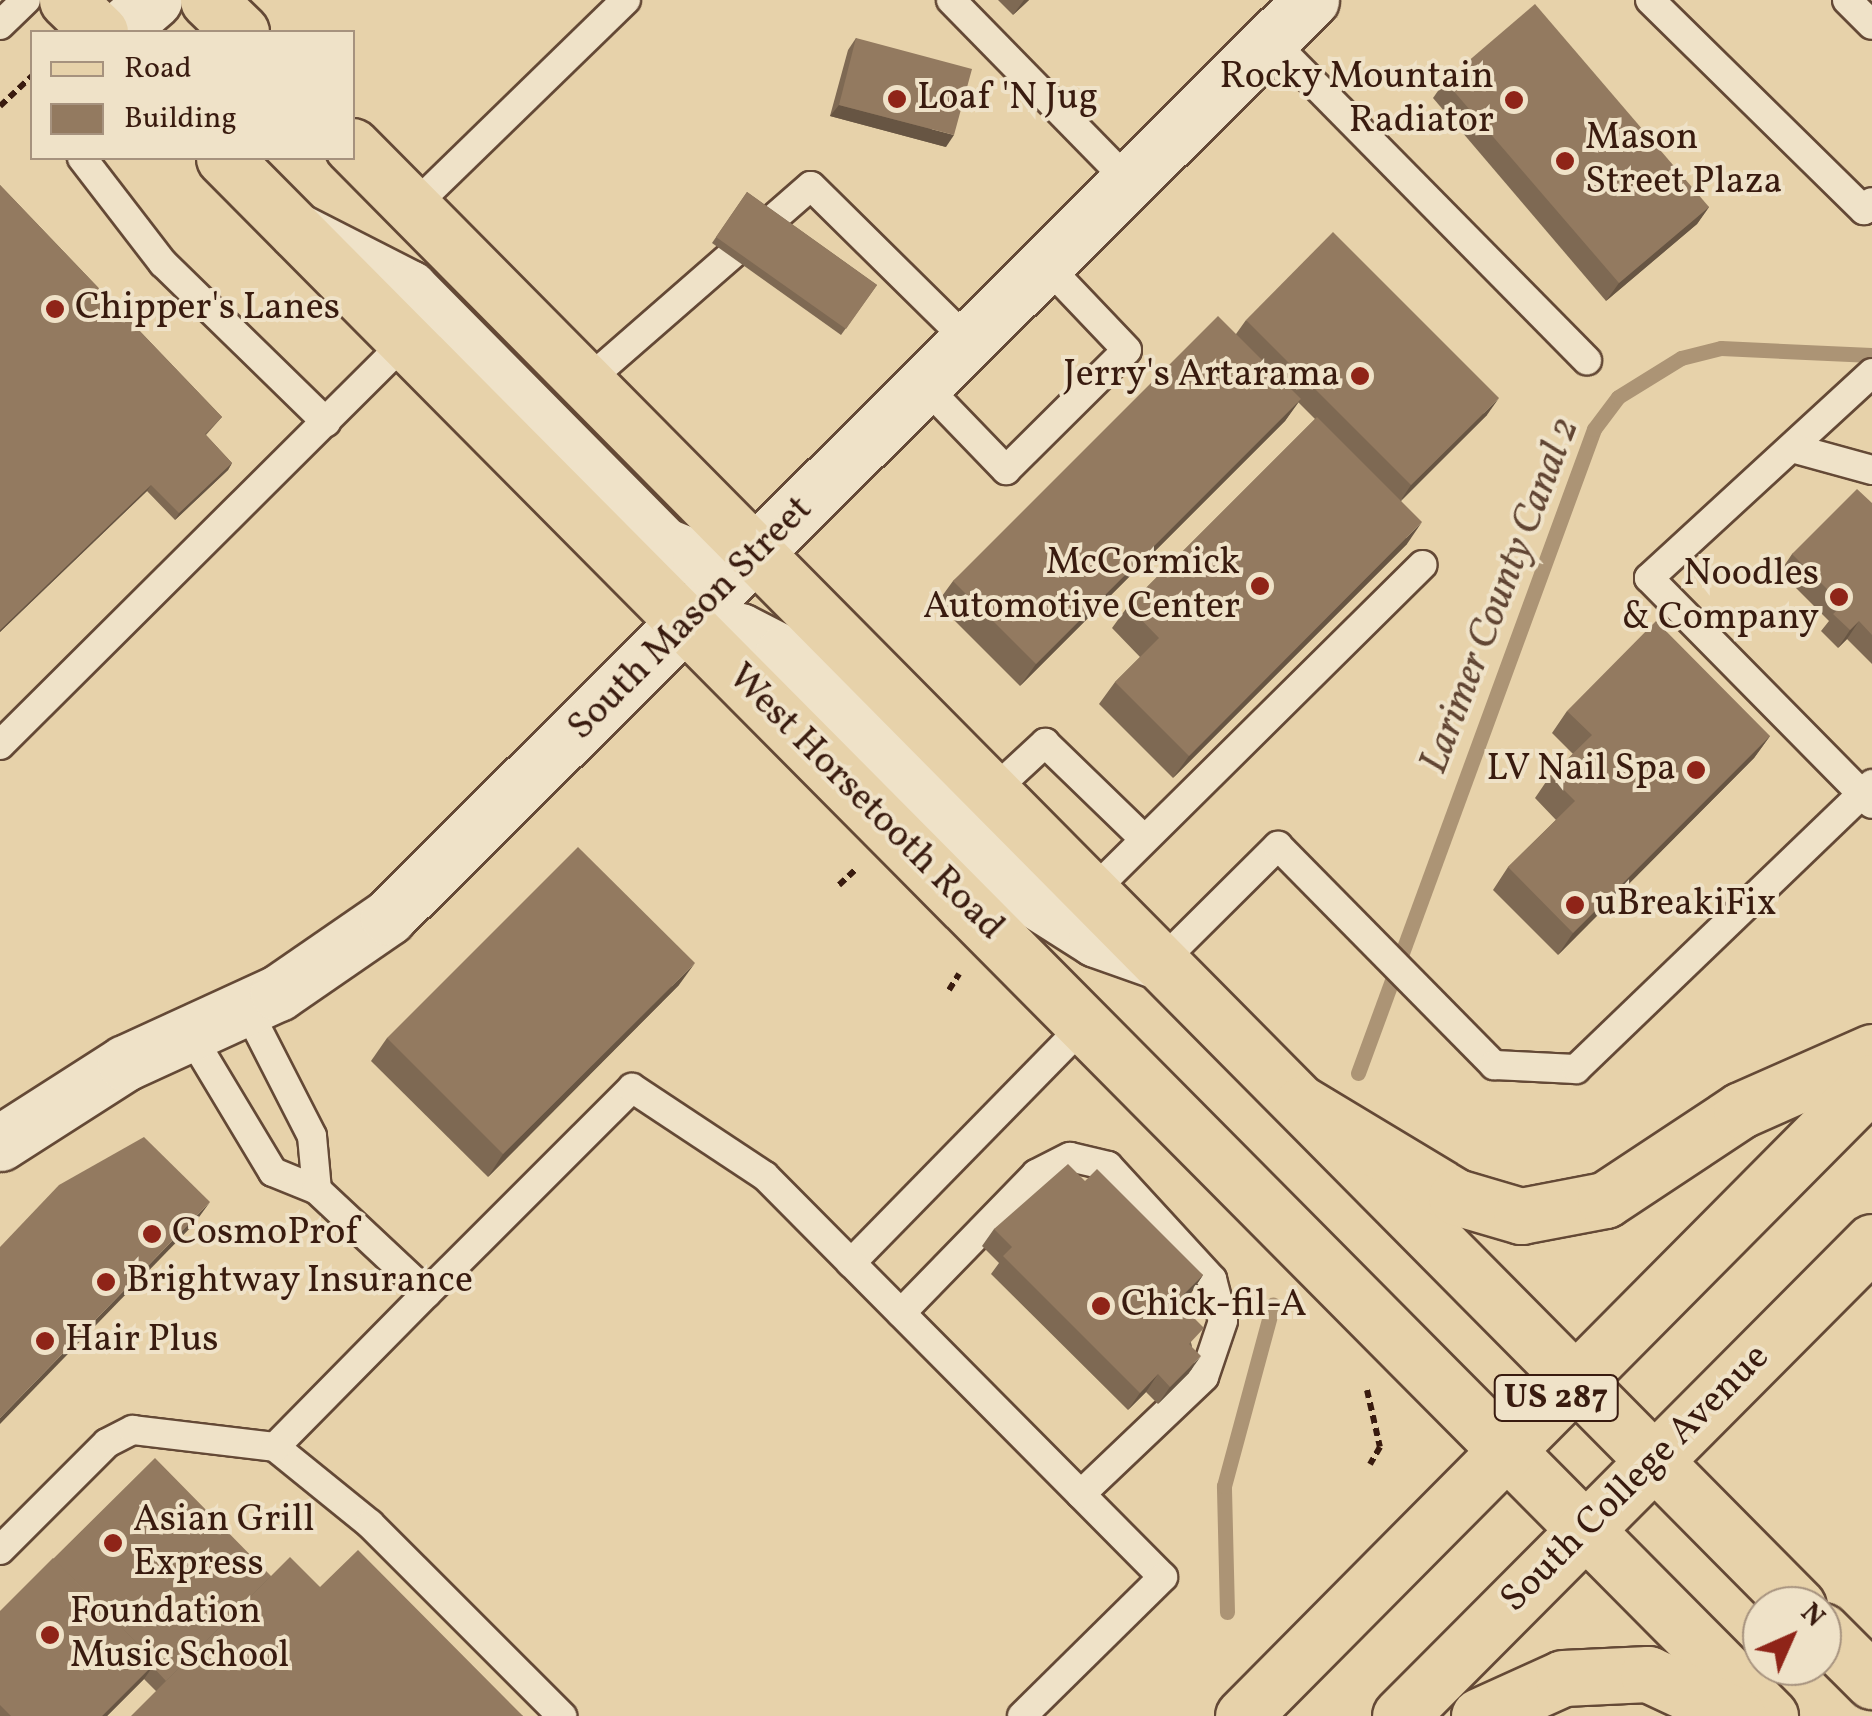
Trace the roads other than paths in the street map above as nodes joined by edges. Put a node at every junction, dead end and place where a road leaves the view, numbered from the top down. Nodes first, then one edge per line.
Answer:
1 (26, 0) edge
2 (67, 0) edge
3 (154, 0) edge
4 (208, 0) edge
5 (626, 0) edge
6 (951, 0) edge
7 (1311, 0) edge
8 (1650, 0) edge
9 (1848, 0) edge
10 (1872, 24) edge
11 (0, 25) edge
12 (98, 30) edge
13 (119, 30) edge
14 (238, 30) edge
15 (1271, 40) junction
16 (355, 149) edge
17 (84, 160) edge
18 (226, 160) edge
19 (1130, 182) junction
20 (1872, 202) edge
21 (413, 207) junction
22 (297, 230) junction
23 (1046, 265) junction
24 (406, 341) junction
25 (969, 342) junction
26 (1586, 361) dead end
27 (1872, 373) edge
28 (586, 382) junction
29 (925, 386) junction
30 (326, 422) junction
31 (1792, 448) junction
32 (1872, 470) edge
33 (756, 554) junction
34 (1422, 564) edge
35 (686, 624) junction
36 (0, 745) edge
37 (992, 793) junction
38 (1869, 794) edge
39 (1144, 839) junction
40 (1092, 892) junction
41 (1161, 962) junction
42 (246, 1007) junction
43 (1084, 1025) junction
44 (190, 1034) junction
45 (1872, 1052) edge
46 (1872, 1082) edge
47 (1302, 1104) junction
48 (1, 1140) edge
49 (317, 1190) junction
50 (1872, 1242) edge
51 (851, 1264) junction
52 (427, 1293) junction
53 (901, 1313) junction
54 (1574, 1380) junction
55 (274, 1447) junction
56 (1506, 1449) junction
57 (1655, 1462) junction
58 (1081, 1494) junction
59 (1585, 1530) junction
60 (0, 1550) edge
61 (1778, 1586) edge
62 (1842, 1650) edge
63 (1872, 1681) edge
64 (562, 1716) edge
65 (1022, 1716) edge
66 (1243, 1716) edge
67 (1400, 1716) edge
68 (1479, 1716) edge
69 (1738, 1716) edge
70 (1770, 1716) edge

1 - 11 lane
2 - 12 main road
3 - 13 street
4 - 14 main road
5 - 21 lane
6 - 19 lane
7 - 15 street, South Mason Street
8 - 20 lane
9 - 10 lane
15 - 19 street, South Mason Street
15 - 26 lane
16 - 21 main road
17 - 30 lane
18 - 22 main road, West Horsetooth Road
19 - 23 street, South Mason Street
21 - 28 main road
22 - 24 main road, West Horsetooth Road
22 - 33 street
23 - 25 street, South Mason Street
23 - 29 lane
24 - 30 lane
24 - 35 main road, West Horsetooth Road
25 - 28 lane
25 - 29 street, South Mason Street
27 - 31 lane
28 - 33 main road
29 - 33 street, South Mason Street
30 - 36 lane
31 - 32 lane
31 - 38 lane
33 - 35 street, South Mason Street
33 - 37 main road
34 - 39 lane
35 - 41 street
35 - 42 street, South Mason Street
35 - 43 main road, West Horsetooth Road
37 - 39 lane
37 - 40 main road
38 - 41 lane
39 - 40 lane
40 - 41 main road
41 - 47 main road
42 - 44 street, South Mason Street
42 - 49 lane
43 - 51 lane
43 - 56 main road, West Horsetooth Road
44 - 48 street, South Mason Street
44 - 49 lane
45 - 47 main road
46 - 54 main road, US 287
47 - 54 main road
49 - 52 lane
50 - 57 main road, South College Avenue / US 287
51 - 52 lane
51 - 53 lane
52 - 55 lane
53 - 58 lane
53 - 58 lane
54 - 56 main road, US 287
54 - 57 main road
55 - 60 lane
55 - 64 lane
56 - 59 main road, West Horsetooth Road
56 - 66 main road, US 287
57 - 59 main road, South College Avenue / US 287
57 - 61 main road
58 - 65 lane
59 - 67 main road, South College Avenue / US 287
59 - 70 main road, West Horsetooth Road
62 - 63 main road
68 - 69 main road

